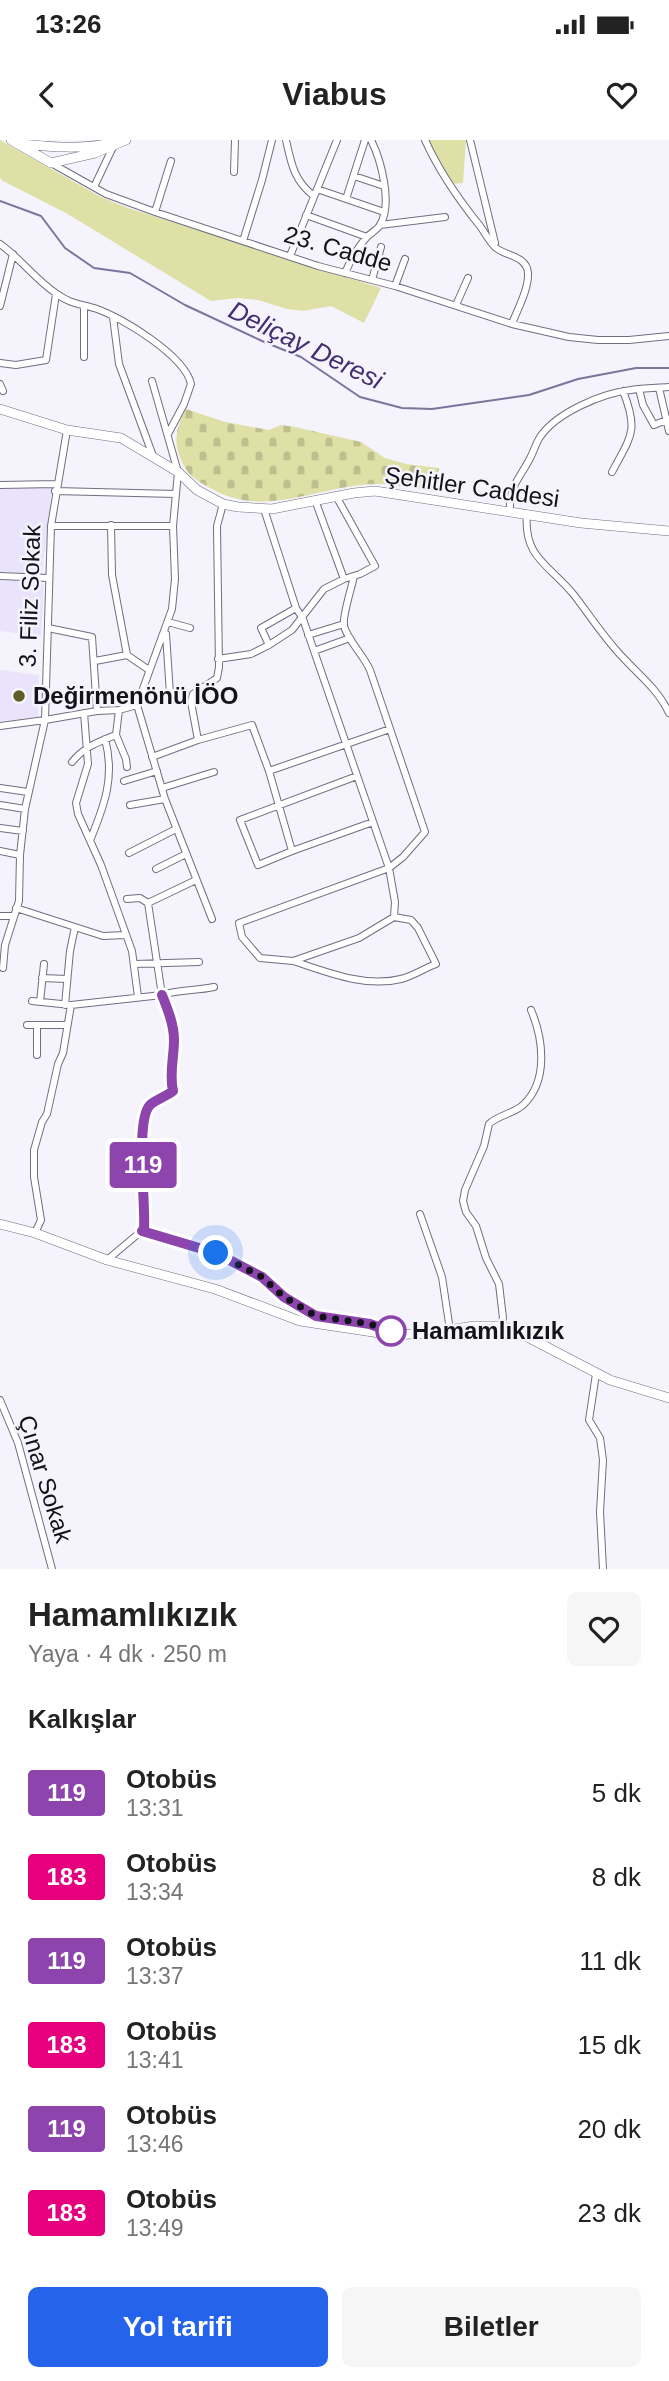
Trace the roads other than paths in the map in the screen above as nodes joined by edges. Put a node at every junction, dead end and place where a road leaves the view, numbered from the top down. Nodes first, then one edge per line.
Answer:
1 (126, 140) edge
2 (235, 140) edge
3 (272, 140) edge
4 (286, 140) edge
5 (337, 140) edge
6 (365, 140) edge
7 (371, 140) edge
8 (425, 140) edge
9 (15, 142) edge
10 (115, 143) edge
11 (470, 143) edge
12 (171, 160) dead end
13 (51, 163) junction
14 (234, 172) dead end
15 (354, 176) junction
16 (384, 186) junction
17 (94, 187) junction
18 (317, 189) junction
19 (314, 196) junction
20 (346, 199) junction
21 (155, 212) junction
22 (384, 212) junction
23 (306, 215) junction
24 (444, 217) dead end
25 (380, 225) junction
26 (367, 237) junction
27 (243, 241) junction
28 (0, 244) edge
29 (381, 247) dead end
30 (496, 248) junction
31 (13, 254) junction
32 (290, 257) junction
33 (405, 258) dead end
34 (345, 273) junction
35 (468, 278) dead end
36 (372, 280) junction
37 (395, 286) junction
38 (56, 294) junction
39 (456, 305) junction
40 (0, 306) edge
41 (84, 306) junction
42 (113, 317) junction
43 (512, 324) junction
44 (669, 336) edge
45 (84, 357) dead end
46 (0, 363) edge
47 (152, 381) dead end
48 (669, 387) edge
49 (659, 388) junction
50 (639, 389) junction
51 (623, 391) junction
52 (0, 409) edge
53 (668, 420) edge
54 (67, 430) junction
55 (669, 431) edge
56 (168, 433) junction
57 (153, 456) junction
58 (178, 472) junction
59 (612, 472) dead end
60 (0, 485) edge
61 (56, 488) junction
62 (176, 495) junction
63 (336, 496) junction
64 (315, 500) junction
65 (223, 504) junction
66 (264, 509) junction
67 (510, 512) junction
68 (527, 514) junction
69 (111, 525) junction
70 (51, 526) junction
71 (173, 526) junction
72 (669, 531) edge
73 (0, 576) edge
74 (354, 576) junction
75 (48, 578) junction
76 (344, 579) junction
77 (296, 608) junction
78 (303, 619) junction
79 (344, 624) junction
80 (167, 625) junction
81 (48, 628) junction
82 (190, 628) dead end
83 (308, 635) junction
84 (350, 638) junction
85 (269, 645) junction
86 (314, 651) junction
87 (127, 655) junction
88 (218, 659) junction
89 (94, 661) junction
90 (149, 670) junction
91 (170, 694) dead end
92 (137, 705) junction
93 (119, 710) junction
94 (97, 711) junction
95 (83, 713) junction
96 (669, 713) edge
97 (45, 720) junction
98 (0, 726) edge
99 (390, 729) junction
100 (116, 735) junction
101 (105, 739) junction
102 (198, 740) junction
103 (346, 745) junction
104 (87, 747) junction
105 (152, 757) junction
106 (72, 762) dead end
107 (127, 768) dead end
108 (269, 771) junction
109 (157, 772) junction
110 (214, 772) dead end
111 (357, 776) junction
112 (124, 781) dead end
113 (0, 788) edge
114 (162, 788) junction
115 (28, 792) junction
116 (165, 799) junction
117 (0, 805) edge
118 (130, 805) dead end
119 (279, 805) junction
120 (25, 809) junction
121 (373, 822) junction
122 (0, 828) edge
123 (176, 829) junction
124 (23, 831) junction
125 (91, 838) junction
126 (0, 851) edge
127 (292, 851) junction
128 (128, 853) dead end
129 (186, 854) junction
130 (20, 855) junction
131 (389, 868) junction
132 (156, 869) dead end
133 (196, 880) junction
134 (127, 899) dead end
135 (148, 902) junction
136 (16, 908) junction
137 (0, 916) edge
138 (13, 916) junction
139 (394, 917) junction
140 (212, 919) dead end
141 (75, 928) junction
142 (125, 935) junction
143 (2, 945) edge
144 (293, 961) junction
145 (199, 962) dead end
146 (158, 963) junction
147 (44, 964) dead end
148 (135, 964) junction
149 (3, 968) dead end
150 (43, 978) junction
151 (67, 979) junction
152 (214, 987) dead end
153 (162, 995) junction
154 (138, 997) junction
155 (68, 1005) junction
156 (531, 1010) dead end
157 (27, 1025) dead end
158 (37, 1025) junction
159 (66, 1025) junction
160 (37, 1055) dead end
161 (420, 1214) dead end
162 (0, 1224) edge
163 (142, 1231) junction
164 (35, 1233) junction
165 (107, 1260) junction
166 (501, 1326) junction
167 (450, 1330) junction
168 (399, 1335) junction
169 (596, 1374) junction
170 (669, 1398) edge
171 (0, 1400) edge
172 (52, 1569) edge
173 (603, 1569) edge

1 - 10 street
2 - 14 street
3 - 27 street
4 - 19 street
5 - 18 street
6 - 15 street
7 - 16 street
8 - 30 street
9 - 10 street
9 - 13 street, 23. Cadde
10 - 13 street
10 - 17 street
11 - 30 street
12 - 21 street
13 - 17 street, 23. Cadde
15 - 16 street
15 - 20 street
16 - 22 street
17 - 21 street, 23. Cadde
18 - 19 street
18 - 20 street
19 - 23 street
20 - 22 street
21 - 27 street, 23. Cadde
22 - 25 street
23 - 26 street
23 - 32 street
24 - 25 street
25 - 26 street
26 - 34 street
27 - 32 street, 23. Cadde
28 - 31 street
29 - 36 street
30 - 43 street
31 - 38 street
31 - 40 street
32 - 34 street, 23. Cadde
33 - 37 street
34 - 36 street, 23. Cadde
35 - 39 street
36 - 37 street, 23. Cadde
37 - 39 street, 23. Cadde
38 - 41 street
38 - 46 street
39 - 43 street, 23. Cadde
41 - 42 street
41 - 45 street
42 - 56 street
42 - 57 street
43 - 44 street, 23. Cadde
47 - 56 street
48 - 49 street
49 - 50 street
49 - 53 street
50 - 51 street
50 - 53 street
51 - 59 street
51 - 67 street
52 - 54 street, Şehitler Caddesi
53 - 55 street
54 - 57 street, Şehitler Caddesi
54 - 61 street, 3. Filiz Sokak
56 - 58 street
57 - 58 street, Şehitler Caddesi
58 - 62 street
58 - 65 street, Şehitler Caddesi
60 - 61 street
61 - 62 street
61 - 70 street, 3. Filiz Sokak
62 - 71 street
63 - 64 street, Şehitler Caddesi
63 - 67 street, Şehitler Caddesi
63 - 74 street
64 - 66 street, Şehitler Caddesi
64 - 76 street
65 - 66 street, Şehitler Caddesi
65 - 88 street
66 - 77 street
67 - 68 street, Şehitler Caddesi
68 - 72 street, Şehitler Caddesi
68 - 96 street
69 - 70 street
69 - 71 street
69 - 87 street
70 - 75 street, 3. Filiz Sokak
71 - 80 street
73 - 75 street
74 - 76 street
74 - 79 street
75 - 81 street, 3. Filiz Sokak
76 - 78 street
77 - 78 street
77 - 85 street
78 - 83 street
78 - 85 street
79 - 83 street
79 - 84 street
80 - 82 street
80 - 90 street
80 - 91 street
81 - 89 street
81 - 97 street, 3. Filiz Sokak
83 - 86 street
84 - 86 street
84 - 99 street
85 - 88 street
86 - 103 street
87 - 89 street
87 - 90 street
88 - 102 street
89 - 94 street
90 - 92 street
92 - 93 street
92 - 105 street
93 - 94 street
93 - 100 street
94 - 95 street
95 - 97 street
95 - 104 street
97 - 98 street
97 - 115 street, 3. Filiz Sokak
99 - 103 street
99 - 131 street
100 - 101 street
100 - 107 street
101 - 104 street
101 - 125 street
102 - 105 street
102 - 108 street
103 - 108 street
103 - 111 street
104 - 106 street
104 - 125 street
105 - 109 street
108 - 119 street
109 - 112 street
109 - 114 street
110 - 114 street
111 - 119 street
111 - 121 street
113 - 115 street
114 - 116 street
115 - 120 street, 3. Filiz Sokak
116 - 118 street
116 - 123 street
117 - 120 street
119 - 127 street
119 - 127 street
120 - 124 street, 3. Filiz Sokak
121 - 127 street
121 - 131 street
122 - 124 street
123 - 128 street
123 - 129 street
124 - 130 street, 3. Filiz Sokak
125 - 142 street
126 - 130 street
129 - 132 street
129 - 133 street
130 - 136 street, 3. Filiz Sokak
131 - 139 street
131 - 144 street
133 - 135 street
133 - 140 street
134 - 135 street
135 - 146 street
136 - 138 street, 3. Filiz Sokak
136 - 141 street
137 - 138 street
138 - 143 street, 3. Filiz Sokak
139 - 144 street
139 - 144 street
141 - 142 street
141 - 151 street
142 - 148 street
143 - 149 street, 3. Filiz Sokak
145 - 146 street
146 - 148 street
146 - 153 street
147 - 150 street
148 - 154 street
150 - 151 street
150 - 155 street
151 - 155 street
152 - 153 street
153 - 154 street
153 - 163 street
154 - 155 street
155 - 159 street
156 - 166 street
157 - 158 street
158 - 159 street
158 - 160 street
159 - 164 street
161 - 167 street
162 - 164 street
163 - 165 street
163 - 168 street
164 - 165 street
165 - 168 street
166 - 167 street
166 - 169 street
167 - 168 street
169 - 170 street
169 - 173 street
171 - 172 street, Çınar Sokak

